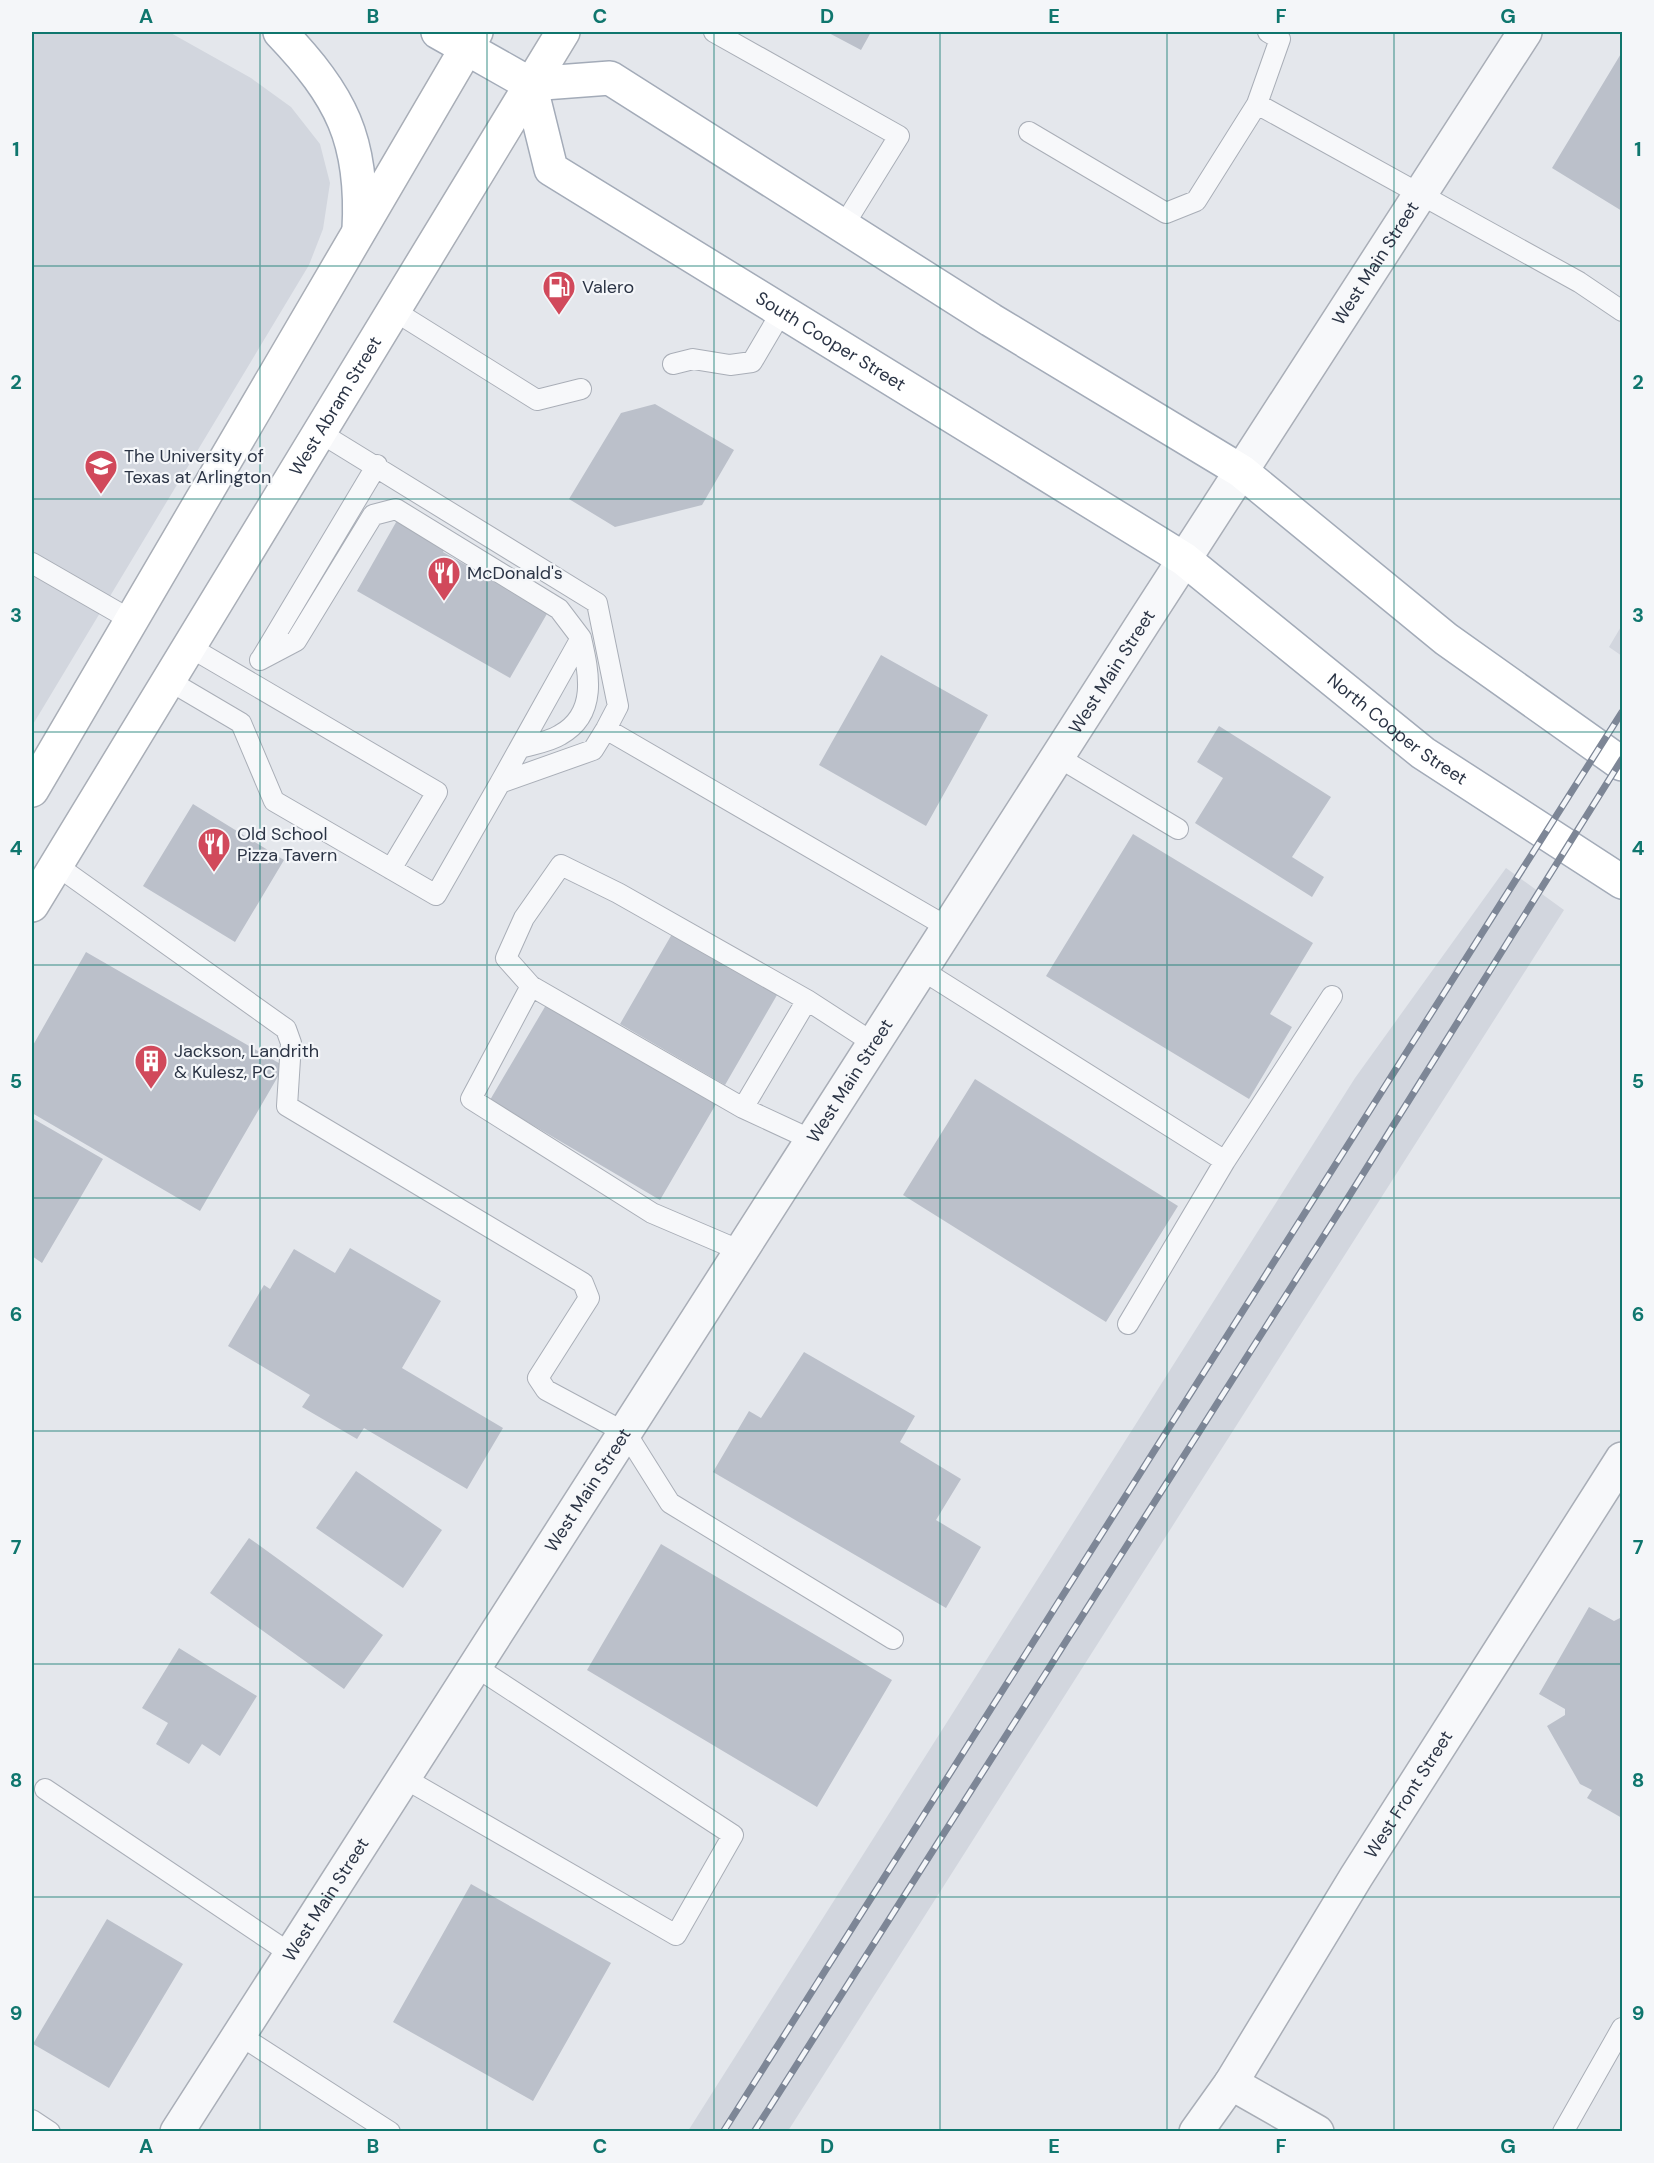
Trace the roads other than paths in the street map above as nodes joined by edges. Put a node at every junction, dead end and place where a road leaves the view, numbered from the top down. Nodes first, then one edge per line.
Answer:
1 (280, 32) edge
2 (438, 32) edge
3 (563, 32) edge
4 (714, 32) edge
5 (1525, 32) edge
6 (1278, 34) edge
7 (471, 39) edge
8 (530, 84) junction
9 (1257, 104) junction
10 (1029, 132) dead end
11 (1420, 195) junction
12 (844, 225) junction
13 (359, 230) junction
14 (393, 310) junction
15 (782, 311) junction
16 (1623, 311) edge
17 (673, 364) dead end
18 (581, 389) dead end
19 (319, 432) junction
20 (377, 465) junction
21 (1241, 471) junction
22 (1184, 559) junction
23 (32, 563) edge
24 (131, 620) junction
25 (581, 638) junction
26 (188, 646) junction
27 (260, 660) junction
28 (168, 680) junction
29 (247, 681) junction
30 (606, 729) junction
31 (520, 748) junction
32 (1058, 757) junction
33 (1623, 764) edge
34 (500, 783) junction
35 (32, 790) edge
36 (1178, 829) dead end
37 (56, 865) junction
38 (392, 869) junction
39 (1623, 882) edge
40 (32, 904) edge
41 (949, 928) junction
42 (922, 970) junction
43 (531, 986) junction
44 (1332, 996) dead end
45 (807, 1000) junction
46 (875, 1044) junction
47 (743, 1108) junction
48 (812, 1140) junction
49 (1225, 1161) junction
50 (741, 1251) junction
51 (1128, 1324) dead end
52 (626, 1433) junction
53 (1623, 1459) edge
54 (893, 1639) dead end
55 (476, 1667) junction
56 (404, 1778) junction
57 (45, 1790) dead end
58 (291, 1953) junction
59 (1623, 2028) edge
60 (238, 2034) junction
61 (1231, 2083) junction
62 (32, 2120) edge
63 (50, 2132) edge
64 (177, 2132) edge
65 (390, 2132) edge
66 (1196, 2132) edge
67 (1317, 2132) edge
68 (1563, 2132) edge

1 - 13 main road
2 - 7 main road
3 - 8 main road, West Abram Street
4 - 12 lane
5 - 11 street, West Main Street
6 - 9 lane
7 - 8 main road
7 - 13 main road
8 - 12 main road
8 - 14 main road, West Abram Street
8 - 15 main road, South Cooper Street
9 - 10 lane
9 - 11 lane
11 - 16 lane
11 - 21 street, West Main Street
12 - 21 main road
13 - 24 main road
14 - 18 lane
14 - 19 main road, West Abram Street
15 - 17 lane
15 - 22 main road, South Cooper Street
19 - 20 lane
19 - 26 main road, West Abram Street
20 - 27 lane
20 - 30 lane
21 - 22 street, West Main Street
21 - 33 main road
22 - 32 street, West Main Street
22 - 39 main road, North Cooper Street
23 - 24 lane
24 - 35 main road
25 - 27 lane
25 - 31 lane
25 - 31 lane
26 - 28 main road, West Abram Street
26 - 29 lane
27 - 29 lane
28 - 37 main road, West Abram Street
28 - 38 lane
29 - 38 lane
30 - 34 lane
30 - 41 lane
31 - 34 lane
32 - 36 lane
32 - 41 street, West Main Street
34 - 38 lane
37 - 40 main road, West Abram Street
37 - 52 lane
41 - 42 street, West Main Street
42 - 46 street, West Main Street
42 - 49 lane
43 - 45 lane
43 - 47 lane
43 - 50 lane
44 - 49 lane
45 - 46 lane
45 - 47 lane
46 - 48 street, West Main Street
47 - 48 lane
48 - 50 street, West Main Street
49 - 51 lane
50 - 52 street, West Main Street
52 - 54 lane
52 - 55 street, West Main Street
53 - 61 street, West Front Street
55 - 56 street, West Main Street
55 - 56 lane
56 - 58 street, West Main Street
57 - 58 lane
58 - 60 street, West Main Street
59 - 68 lane
60 - 64 street, West Main Street
60 - 65 lane
61 - 66 street, West Front Street
61 - 67 street
62 - 63 lane

